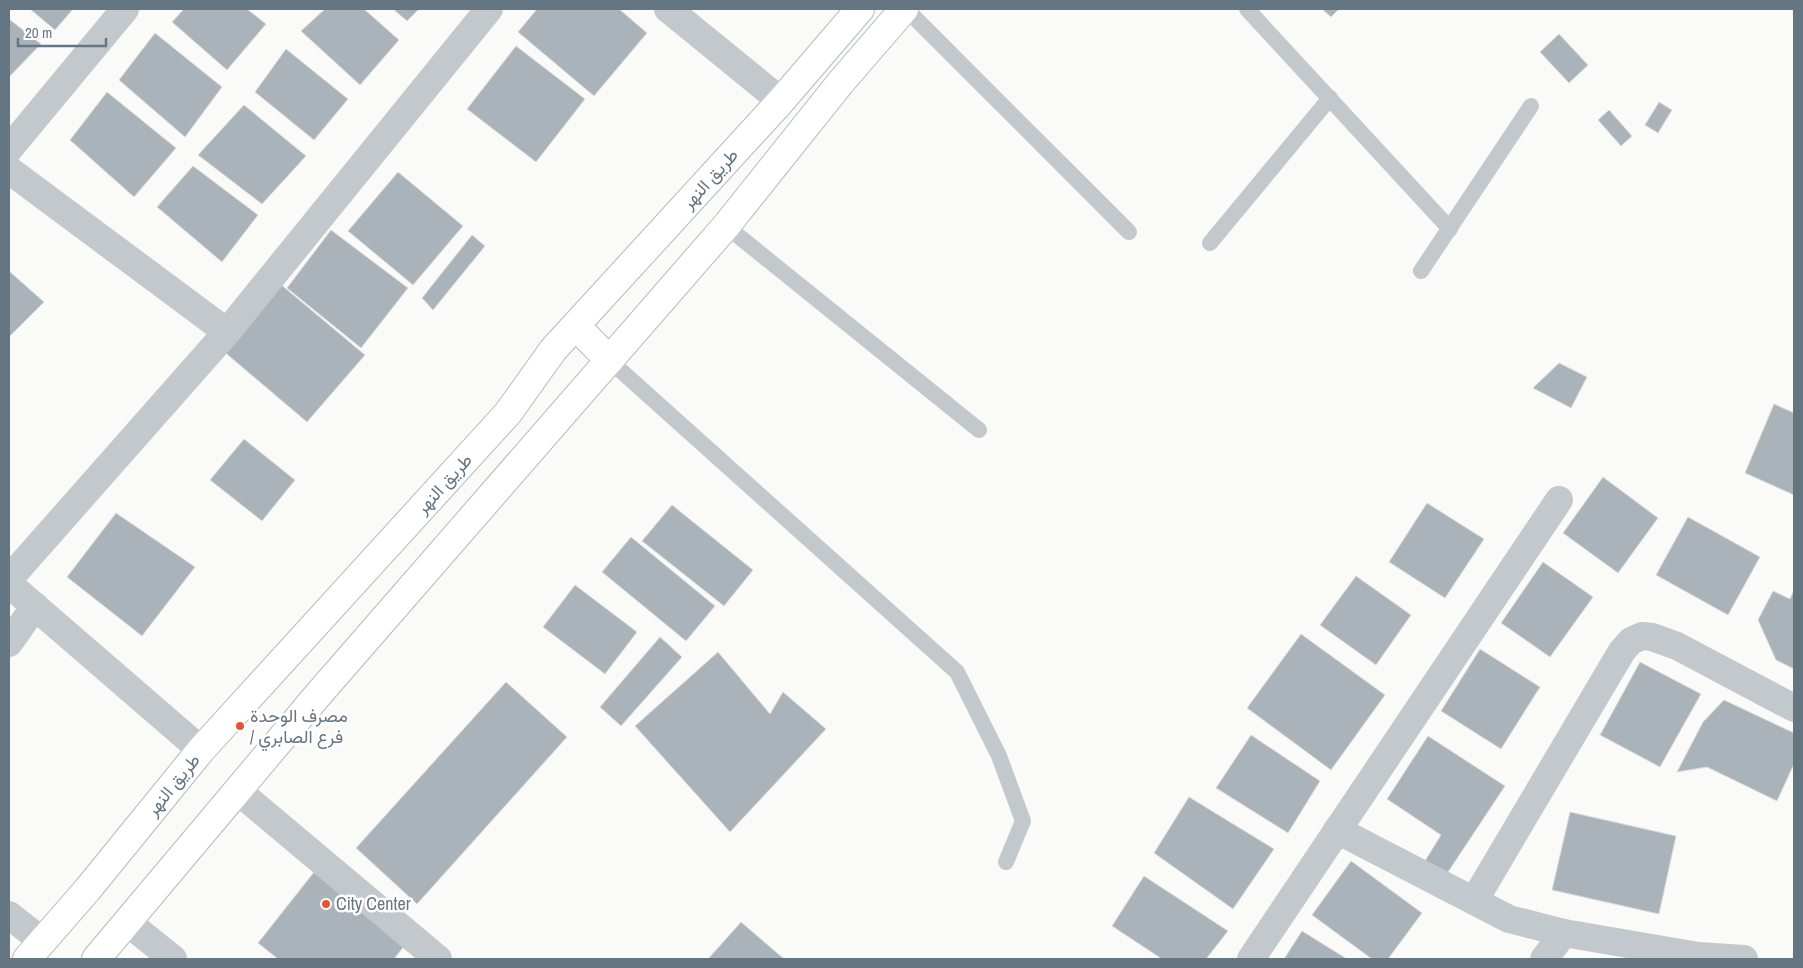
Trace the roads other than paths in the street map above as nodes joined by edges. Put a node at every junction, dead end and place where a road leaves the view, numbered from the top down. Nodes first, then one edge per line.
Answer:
1 (125, 9) edge
2 (489, 9) edge
3 (668, 9) edge
4 (860, 9) edge
5 (905, 9) edge
6 (1247, 9) edge
7 (1330, 98) junction
8 (781, 101) junction
9 (1531, 106) dead end
10 (9, 150) edge
11 (9, 170) edge
12 (726, 226) junction
13 (1450, 229) junction
14 (1129, 232) dead end
15 (1210, 243) dead end
16 (1421, 271) dead end
17 (576, 326) junction
18 (227, 332) junction
19 (609, 360) junction
20 (979, 430) dead end
21 (1559, 500) dead end
22 (9, 580) edge
23 (9, 584) edge
24 (34, 606) junction
25 (9, 643) edge
26 (1794, 708) edge
27 (201, 750) junction
28 (238, 791) junction
29 (1337, 830) junction
30 (1006, 862) dead end
31 (1474, 901) junction
32 (9, 914) edge
33 (127, 922) junction
34 (1564, 933) junction
35 (35, 950) edge
36 (96, 959) edge
37 (173, 959) edge
38 (438, 959) edge
39 (1251, 959) edge
40 (1544, 959) edge
41 (1744, 959) edge

1 - 10 street
2 - 18 street
3 - 8 street
4 - 8 main road, طريق النهر
5 - 12 main road
5 - 14 lane
6 - 7 lane
7 - 13 lane
7 - 15 lane
8 - 17 main road, طريق النهر
9 - 13 lane
11 - 18 street
12 - 19 main road
12 - 20 lane
13 - 16 lane
17 - 19 main road
17 - 27 main road, طريق النهر
18 - 22 street
19 - 28 main road
19 - 30 lane
21 - 29 street
23 - 24 street
24 - 25 street
24 - 27 street
26 - 31 street
27 - 35 main road, طريق النهر
28 - 33 main road
28 - 38 street
29 - 31 street
29 - 39 street
31 - 34 street
32 - 35 street
33 - 36 main road
33 - 37 street
34 - 40 street
34 - 41 street

